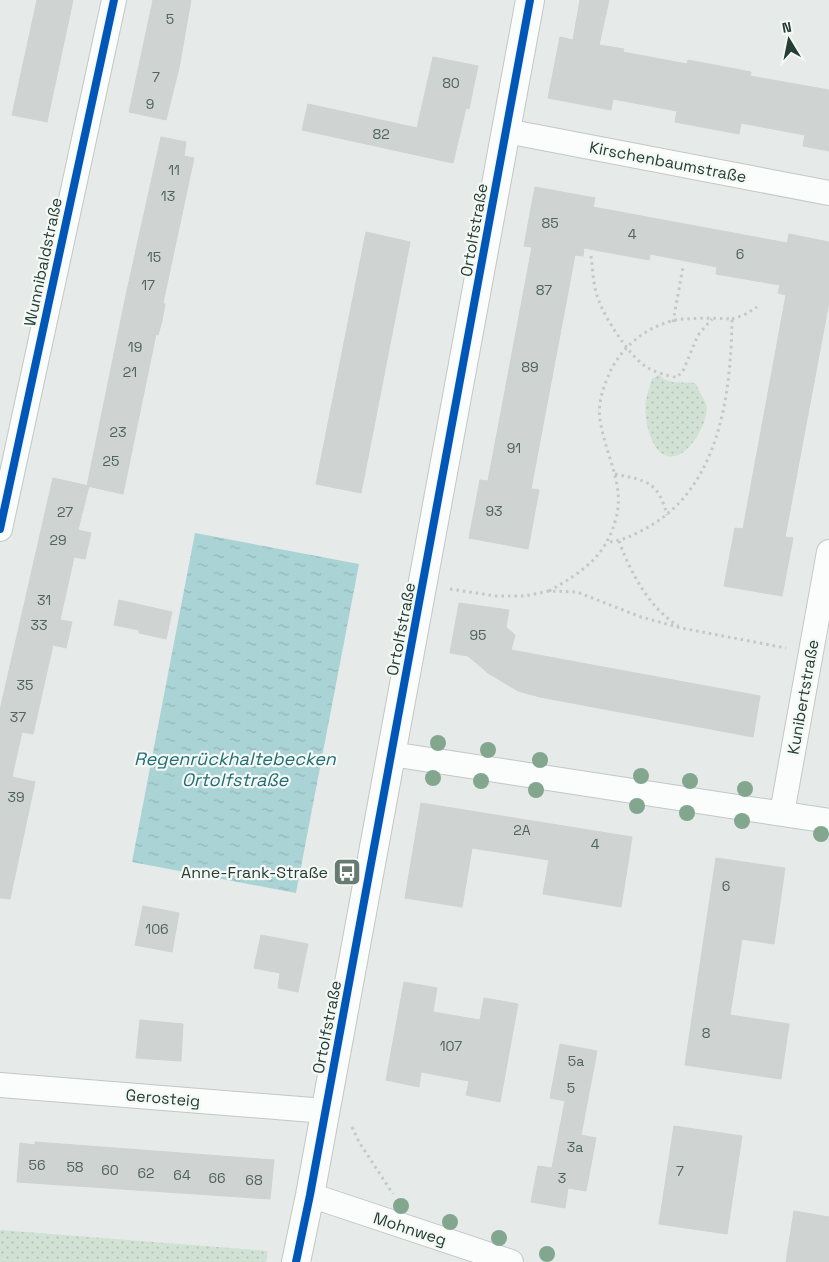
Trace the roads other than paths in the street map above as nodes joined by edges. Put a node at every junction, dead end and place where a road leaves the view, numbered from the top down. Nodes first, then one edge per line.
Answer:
1 (114, 0) edge
2 (530, 0) edge
3 (506, 131) junction
4 (829, 193) edge
5 (0, 529) edge
6 (829, 552) edge
7 (391, 754) junction
8 (782, 814) junction
9 (829, 821) edge
10 (0, 1085) edge
11 (326, 1111) junction
12 (310, 1195) junction
13 (296, 1262) edge
14 (511, 1262) edge

1 - 5 street, Wunnibaldstraße
2 - 3 street, Ortolfstraße
3 - 4 street, Kirschenbaumstraße
3 - 7 street, Ortolfstraße
6 - 8 street, Kunibertstraße
7 - 8 street
7 - 11 street, Ortolfstraße
8 - 9 street
10 - 11 street, Gerosteig
11 - 12 street, Ortolfstraße
12 - 13 street, Ortolfstraße
12 - 14 street, Mohnweg

